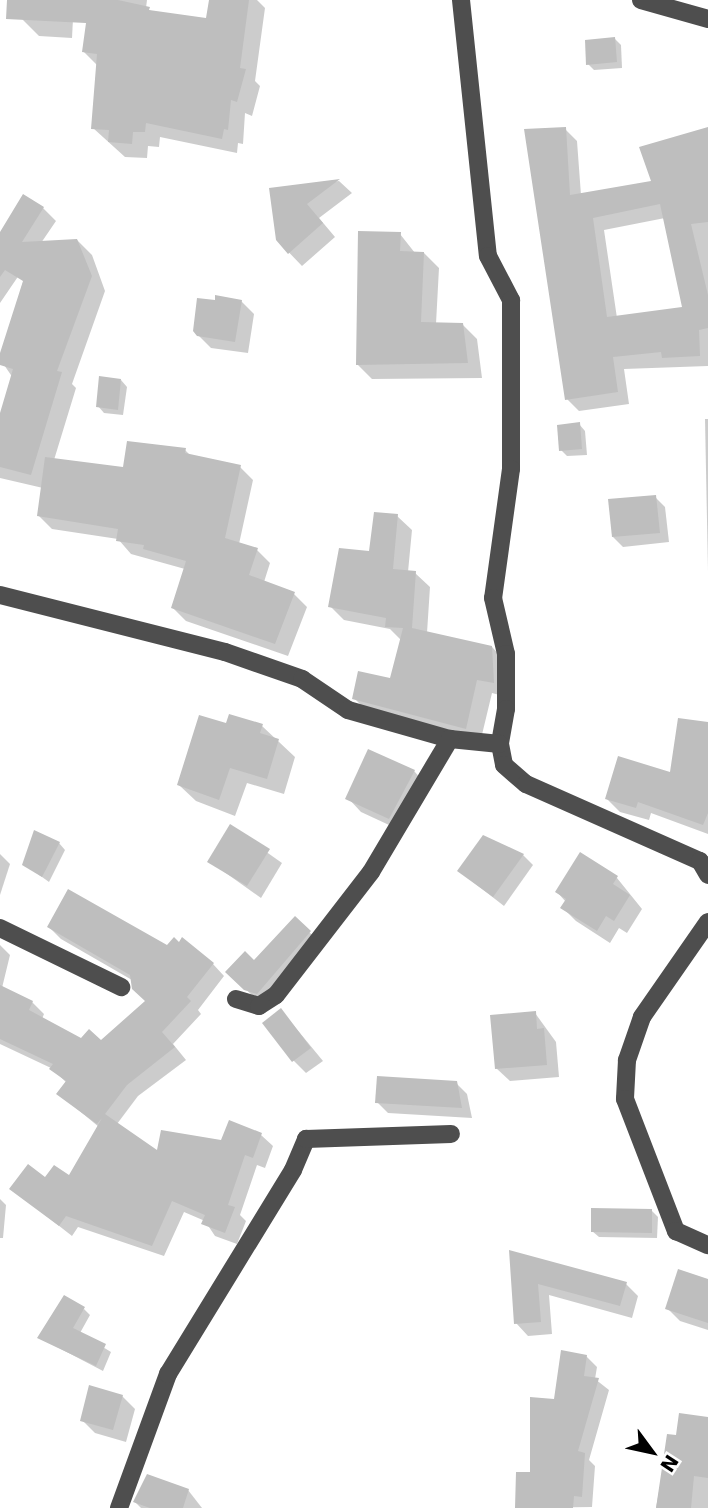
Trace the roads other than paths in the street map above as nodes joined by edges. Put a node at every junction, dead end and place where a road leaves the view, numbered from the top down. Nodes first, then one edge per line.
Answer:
1 (461, 0) edge
2 (641, 0) edge
3 (708, 19) edge
4 (0, 595) edge
5 (450, 739) junction
6 (500, 744) junction
7 (708, 875) edge
8 (708, 922) edge
9 (0, 928) edge
10 (121, 987) dead end
11 (236, 999) dead end
12 (451, 1134) dead end
13 (708, 1245) edge
14 (119, 1508) edge

1 - 6 street
2 - 3 street
4 - 5 street
5 - 6 street
5 - 11 street
6 - 7 street
8 - 13 street
9 - 10 street
12 - 14 street

